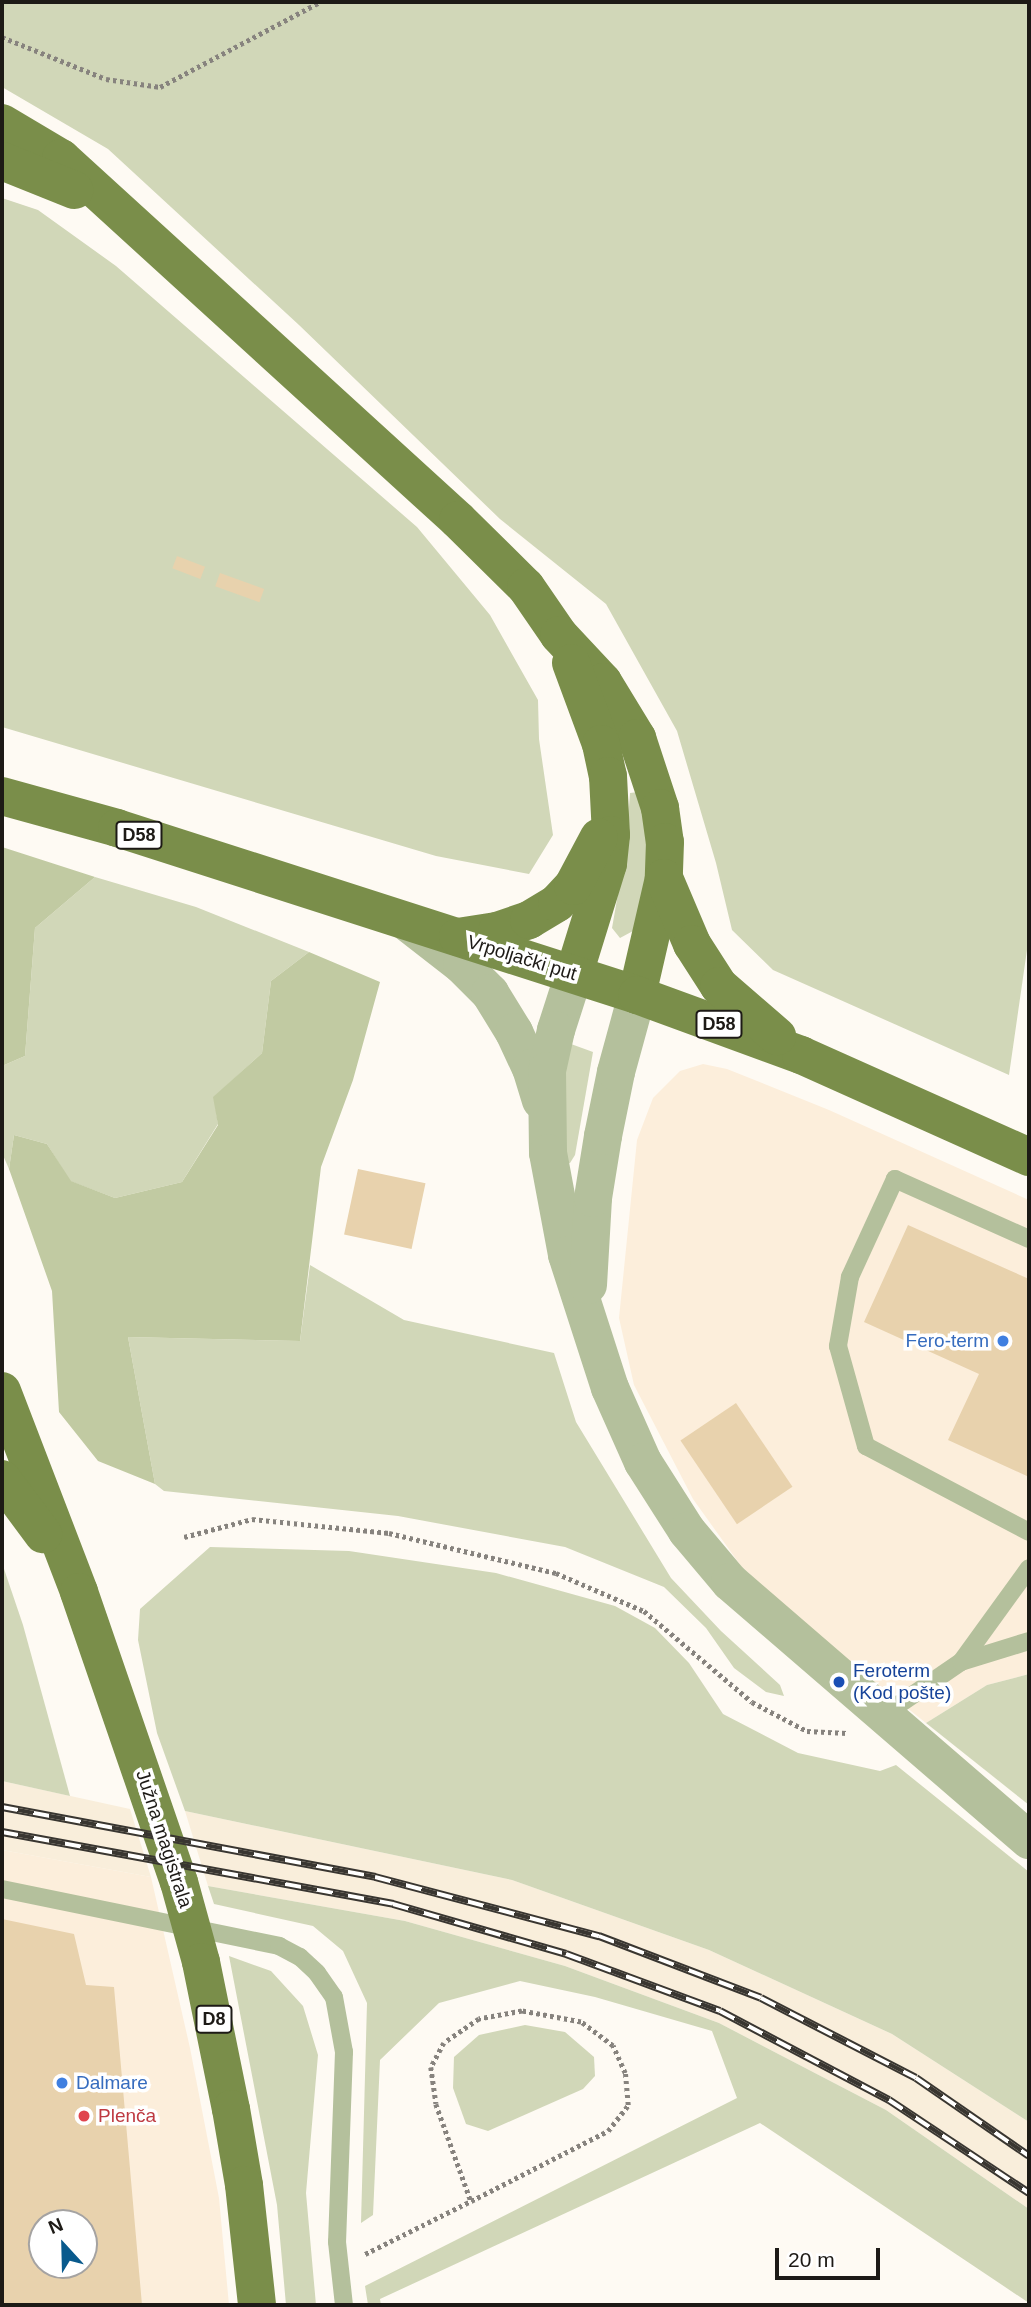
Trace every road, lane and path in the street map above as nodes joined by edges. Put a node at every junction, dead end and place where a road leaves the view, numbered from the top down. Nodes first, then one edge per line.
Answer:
1 (320, 2) edge
2 (2, 37) edge
3 (2, 123) edge
4 (2, 161) edge
5 (112, 206) junction
6 (559, 635) junction
7 (2, 796) edge
8 (610, 808) junction
9 (664, 877) junction
10 (408, 923) junction
11 (456, 938) junction
12 (574, 974) junction
13 (637, 995) junction
14 (801, 1055) junction
15 (545, 1118) junction
16 (1029, 1157) edge
17 (1029, 1239) edge
18 (589, 1322) junction
19 (2, 1391) edge
20 (2, 1479) edge
21 (1029, 1532) edge
22 (184, 1537) dead end
23 (1029, 1568) edge
24 (79, 1592) junction
25 (1029, 1641) edge
26 (961, 1662) junction
27 (882, 1716) junction
28 (1029, 1840) edge
29 (2, 1889) edge
30 (471, 2201) junction
31 (340, 2267) junction
32 (257, 2305) edge
33 (344, 2305) edge

1 - 2 path
3 - 5 main road
4 - 5 main road
5 - 6 main road
6 - 8 main road
6 - 9 main road
7 - 10 main road, Vrpoljački put / D58
8 - 11 main road
8 - 12 main road
9 - 13 main road
9 - 14 main road
10 - 11 main road, Vrpoljački put / D58
10 - 15 street
11 - 12 main road, Vrpoljački put / D58
12 - 13 main road, Vrpoljački put / D58
12 - 15 street
13 - 14 main road, Vrpoljački put / D58
13 - 18 street
14 - 16 main road, Vrpoljački put / D58
15 - 18 street
17 - 21 lane
18 - 27 street
19 - 24 main road, Južna magistrala / D8
20 - 24 main road
22 - 27 path
23 - 26 lane
24 - 32 main road, Južna magistrala / D8
25 - 26 lane
26 - 27 lane
27 - 28 street
29 - 31 lane
30 - 30 path
30 - 31 path
31 - 33 lane

